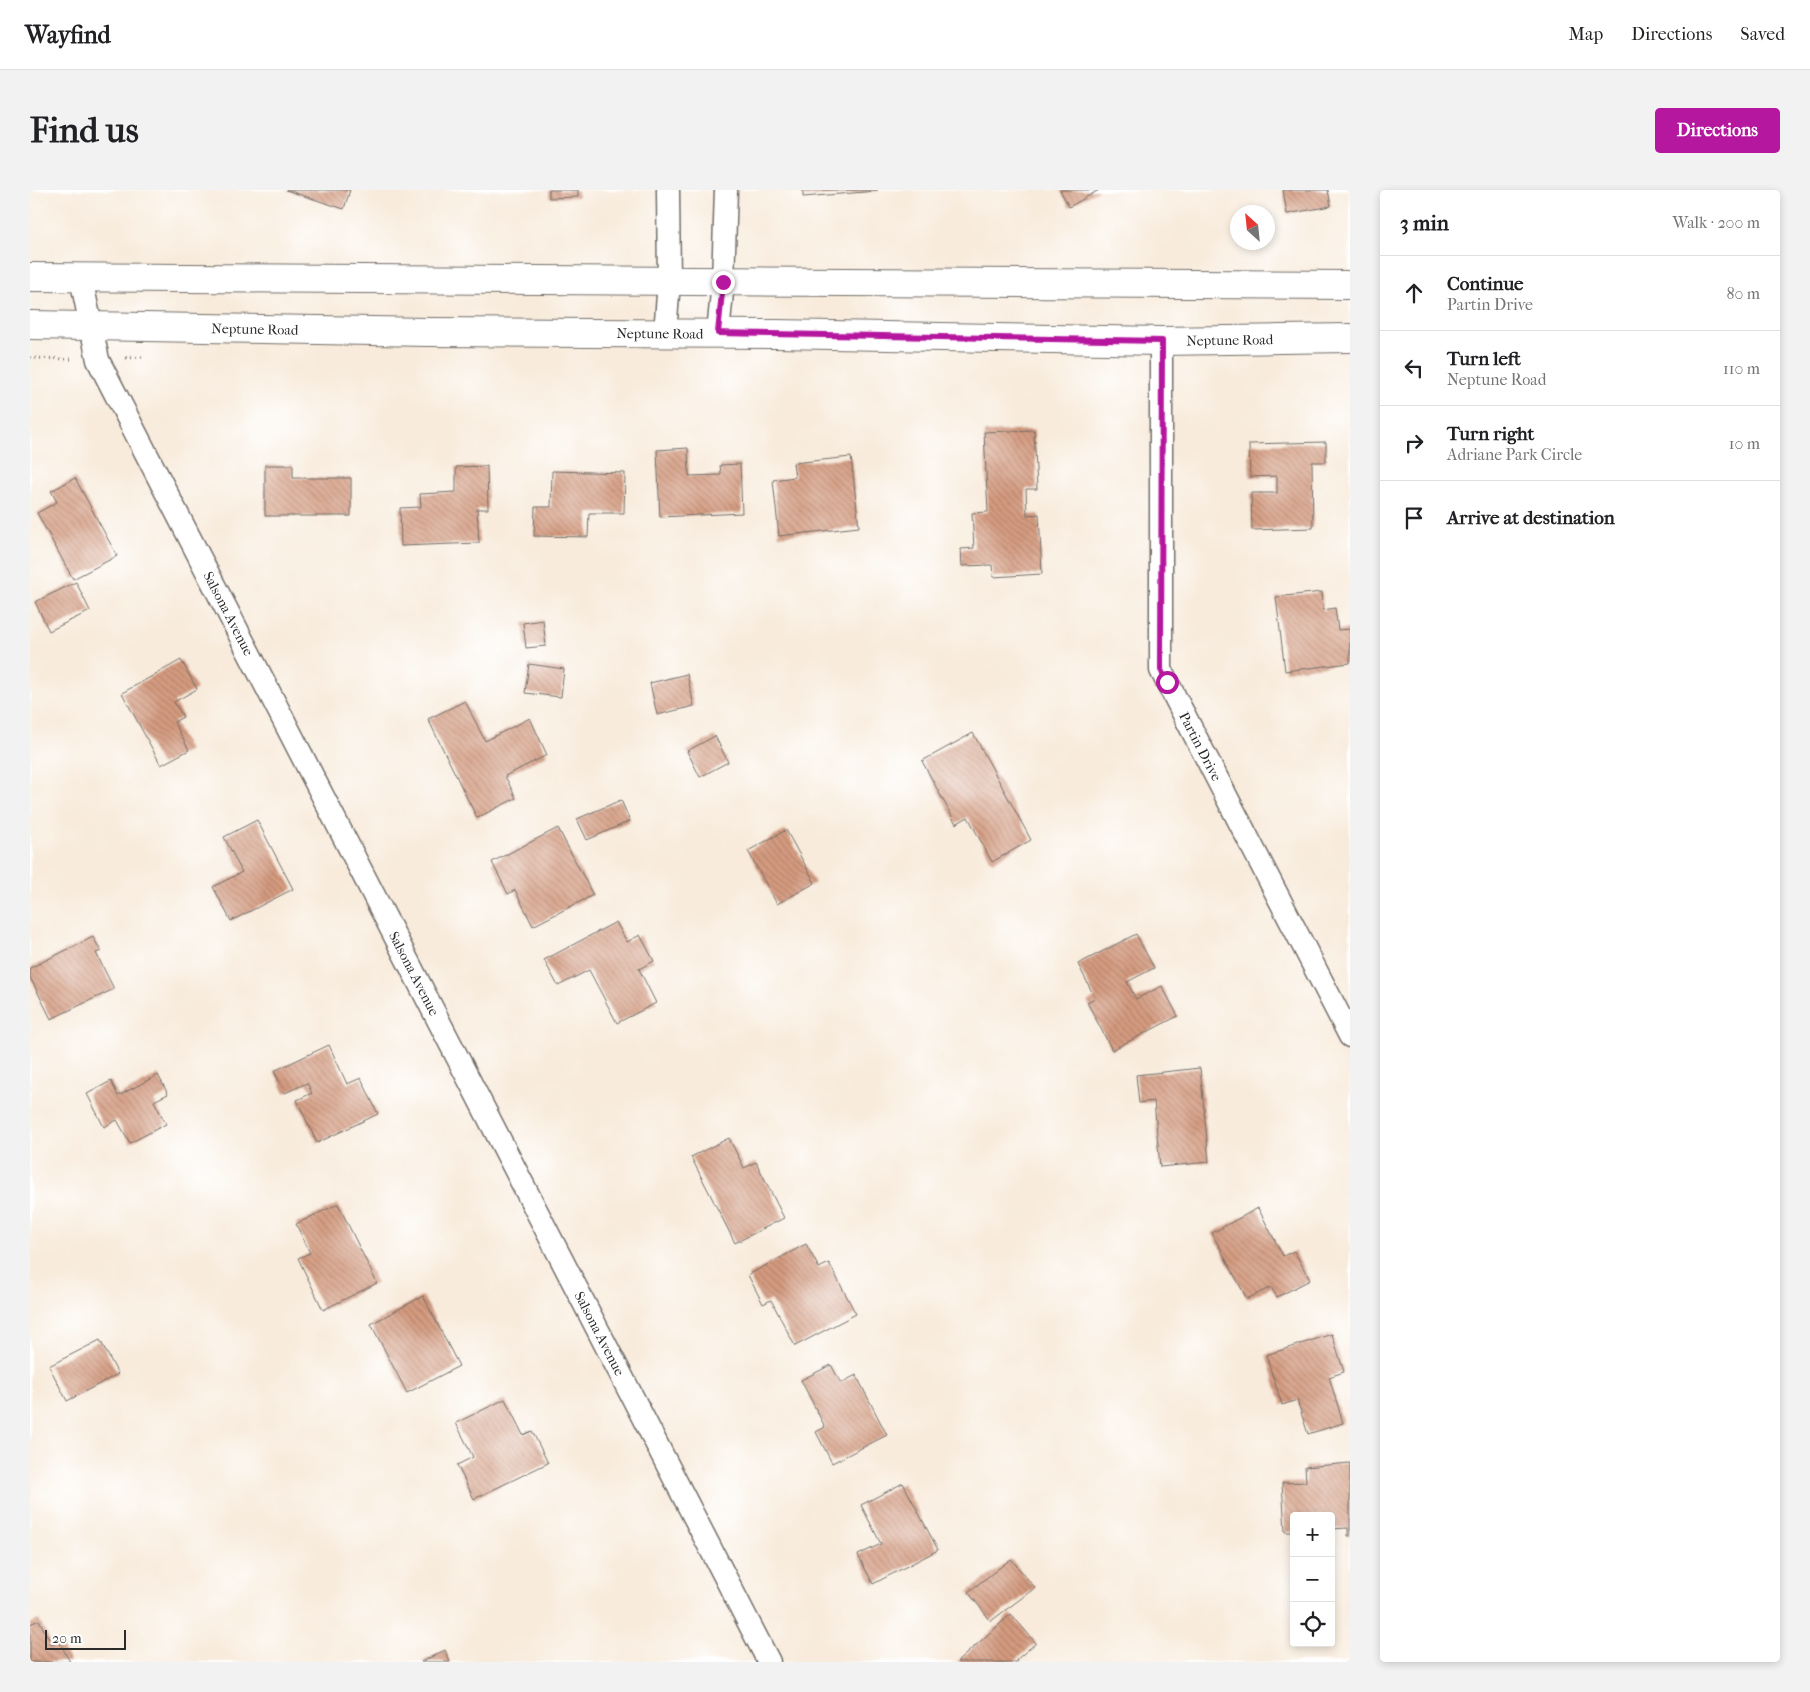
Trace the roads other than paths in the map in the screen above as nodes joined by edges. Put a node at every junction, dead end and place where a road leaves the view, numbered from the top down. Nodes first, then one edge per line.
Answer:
1 (668, 190) edge
2 (726, 190) edge
3 (30, 277) edge
4 (81, 278) junction
5 (669, 282) junction
6 (723, 282) junction
7 (1350, 285) edge
8 (30, 325) edge
9 (91, 326) junction
10 (664, 333) junction
11 (718, 333) junction
12 (1350, 338) edge
13 (1162, 341) junction
14 (1350, 1036) edge
15 (769, 1662) edge

1 - 5 street
2 - 6 street
3 - 4 main road
4 - 5 main road
4 - 9 street, Salsona Avenue
5 - 6 main road
5 - 10 street
6 - 7 main road
6 - 11 street
8 - 9 main road, Neptune Road
9 - 10 main road, Neptune Road
9 - 15 street, Salsona Avenue
10 - 11 main road, Neptune Road
11 - 13 main road, Neptune Road
12 - 13 main road, Neptune Road
13 - 14 street, Partin Drive

